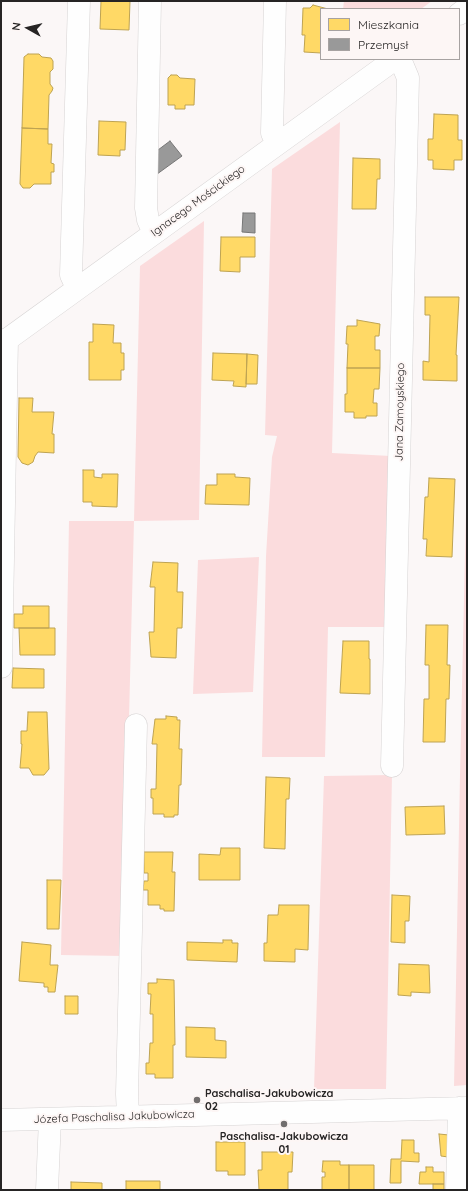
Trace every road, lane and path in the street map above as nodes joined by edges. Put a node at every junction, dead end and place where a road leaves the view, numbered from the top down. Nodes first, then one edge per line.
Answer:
1 (79, 1) edge
2 (150, 1) edge
3 (275, 1) edge
4 (394, 60) edge
5 (400, 60) edge
6 (278, 144) junction
7 (154, 234) junction
8 (77, 288) junction
9 (4, 341) edge
10 (1, 667) edge
11 (136, 725) dead end
12 (392, 766) dead end
13 (463, 1108) edge
14 (128, 1116) junction
15 (50, 1119) junction
16 (1, 1120) edge
17 (47, 1190) edge
18 (457, 1190) edge

1 - 8 street
2 - 7 street
3 - 6 street
4 - 6 street, Ignacego Mościckiego
5 - 12 street, Jana Zamoyskiego
6 - 7 street, Ignacego Mościckiego
7 - 8 street, Ignacego Mościckiego
8 - 9 street, Ignacego Mościckiego
9 - 10 street
11 - 14 street
13 - 14 street, Józefa Paschalisa Jakubowicza
13 - 18 street
14 - 15 street, Józefa Paschalisa Jakubowicza
15 - 16 street, Józefa Paschalisa Jakubowicza
15 - 17 street

